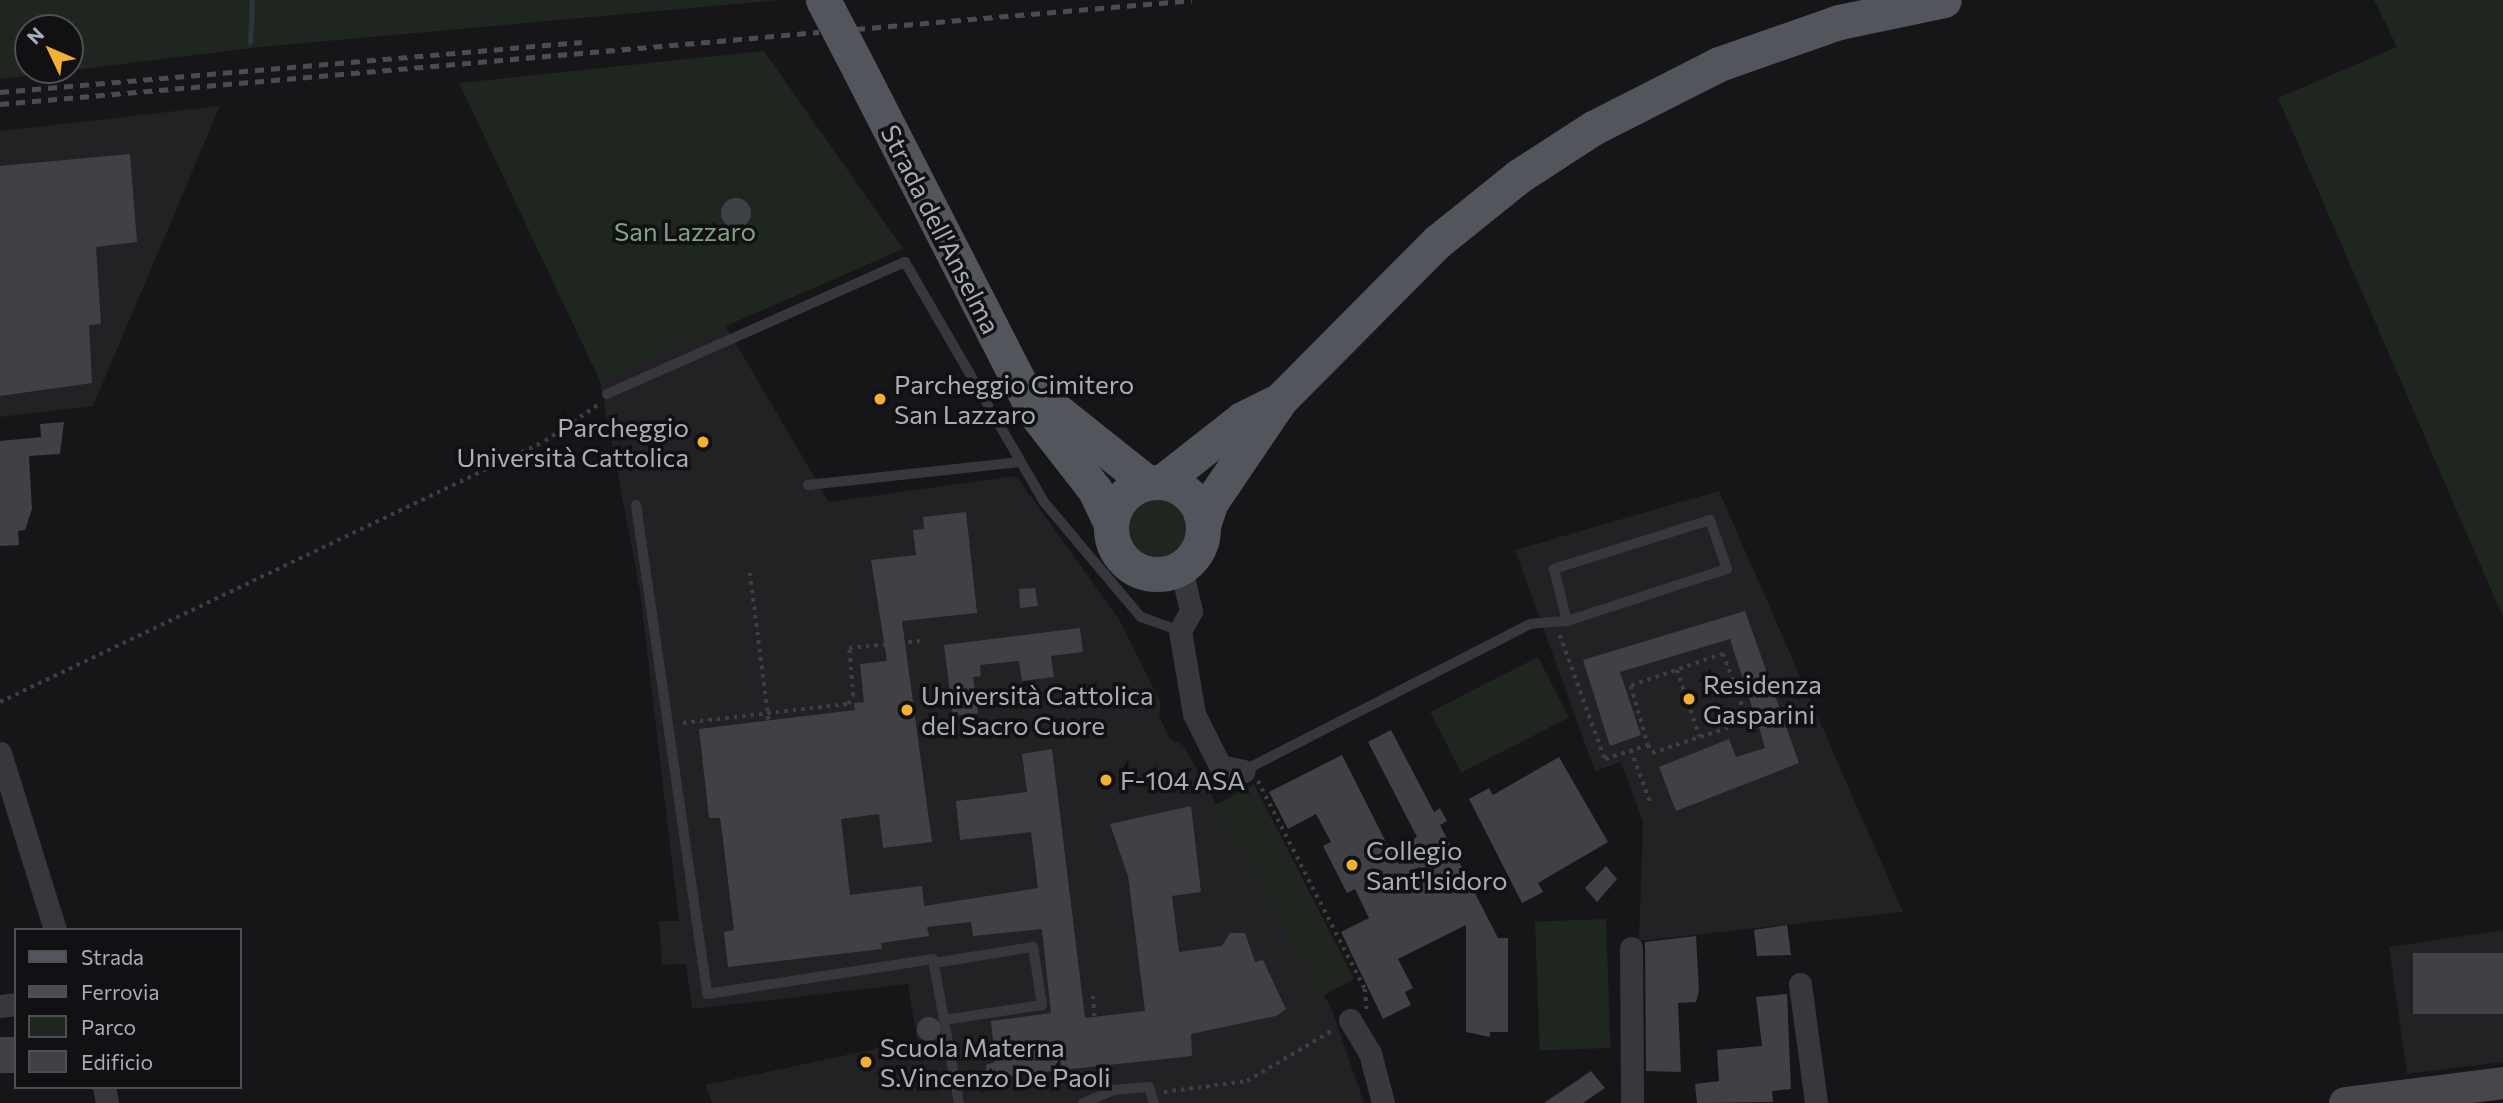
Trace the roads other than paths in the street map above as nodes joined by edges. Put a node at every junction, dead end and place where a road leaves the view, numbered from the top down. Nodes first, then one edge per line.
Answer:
1 (823, 0) edge
2 (1944, 0) edge
3 (1024, 388) junction
4 (607, 394) road end
5 (1280, 400) junction
6 (1020, 462) junction
7 (1154, 481) junction
8 (808, 485) dead end
9 (636, 505) dead end
10 (1110, 522) junction
11 (1203, 525) junction
12 (1181, 568) junction
13 (1561, 621) junction
14 (1180, 631) junction
15 (0, 753) edge
16 (1248, 770) joint
17 (7, 806) edge
18 (54, 928) edge
19 (1631, 948) dead end
20 (934, 961) junction
21 (1800, 984) dead end
22 (944, 1020) junction
23 (1350, 1020) road end
24 (2503, 1083) edge
25 (960, 1103) edge
26 (1083, 1103) edge
27 (1154, 1103) edge
28 (1383, 1103) edge
29 (1632, 1103) edge
30 (1816, 1103) edge
31 (2345, 1103) edge

1 - 3 main road, Strada dell'Anselma, bridge
2 - 5 main road
3 - 7 main road, Strada dell'Anselma
3 - 10 main road, Strada dell'Anselma
4 - 6 lane
5 - 7 main road
5 - 11 main road
6 - 8 lane
6 - 14 lane
7 - 10 main road
7 - 11 main road
9 - 20 lane
10 - 12 main road
11 - 12 main road
12 - 14 street
13 - 13 lane
13 - 16 lane
14 - 16 street
15 - 17 street
17 - 18 street
19 - 29 street
20 - 22 lane
20 - 22 lane
21 - 30 street
22 - 25 lane
23 - 28 street
24 - 31 main road
26 - 27 lane

